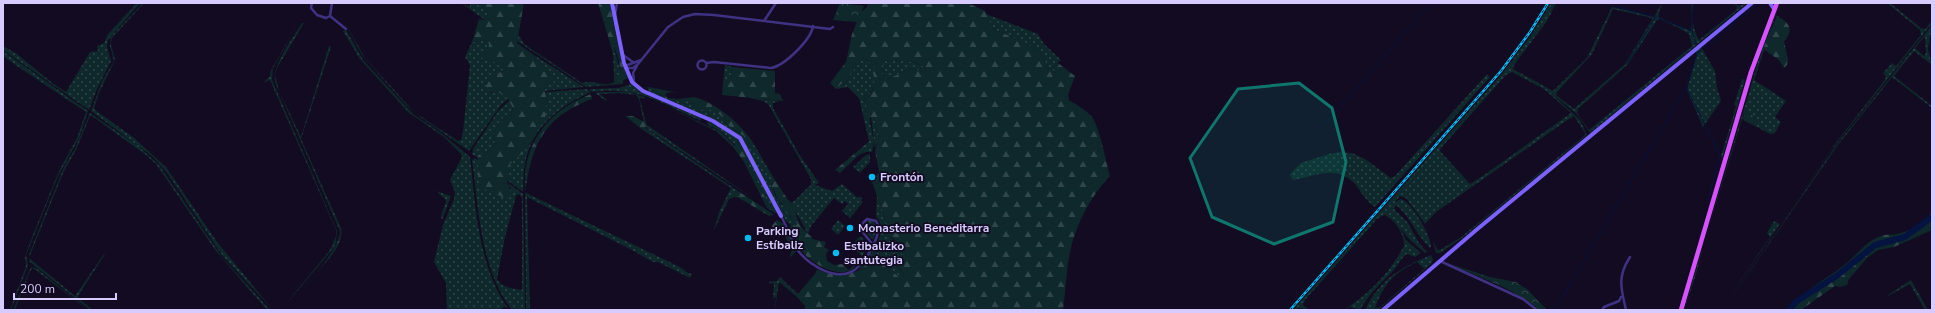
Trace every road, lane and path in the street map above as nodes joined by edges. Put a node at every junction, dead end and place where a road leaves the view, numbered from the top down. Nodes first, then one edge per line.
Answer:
1 (312, 3) edge
2 (332, 3) edge
3 (612, 3) edge
4 (618, 3) edge
5 (776, 3) edge
6 (1752, 3) edge
7 (1770, 3) edge
8 (1777, 3) edge
9 (1774, 9) junction
10 (330, 16) junction
11 (615, 16) junction
12 (764, 21) junction
13 (813, 26) junction
14 (833, 27) dead end
15 (346, 29) dead end
16 (621, 52) junction
17 (643, 58) junction
18 (634, 62) junction
19 (706, 63) dead end
20 (638, 64) junction
21 (625, 67) junction
22 (636, 86) junction
23 (781, 216) joint
24 (873, 245) junction
25 (1630, 256) dead end
26 (1440, 261) junction
27 (1621, 296) junction
28 (1383, 310) edge
29 (1536, 310) edge
30 (1602, 310) edge
31 (1626, 310) edge
32 (1681, 310) edge

1 - 10 street
2 - 10 street
3 - 11 street
4 - 11 street
5 - 12 street
6 - 26 street
7 - 9 street
8 - 9 main road
9 - 32 main road
10 - 15 street
11 - 16 street
12 - 13 street
12 - 17 street
13 - 14 street
13 - 19 street
16 - 18 street
16 - 21 street
17 - 18 street
17 - 20 street
18 - 21 street
20 - 21 street
20 - 22 street
21 - 22 street
22 - 23 street
23 - 24 street
24 - 24 street
25 - 27 street
26 - 28 street
26 - 29 street
27 - 30 street
27 - 31 street

